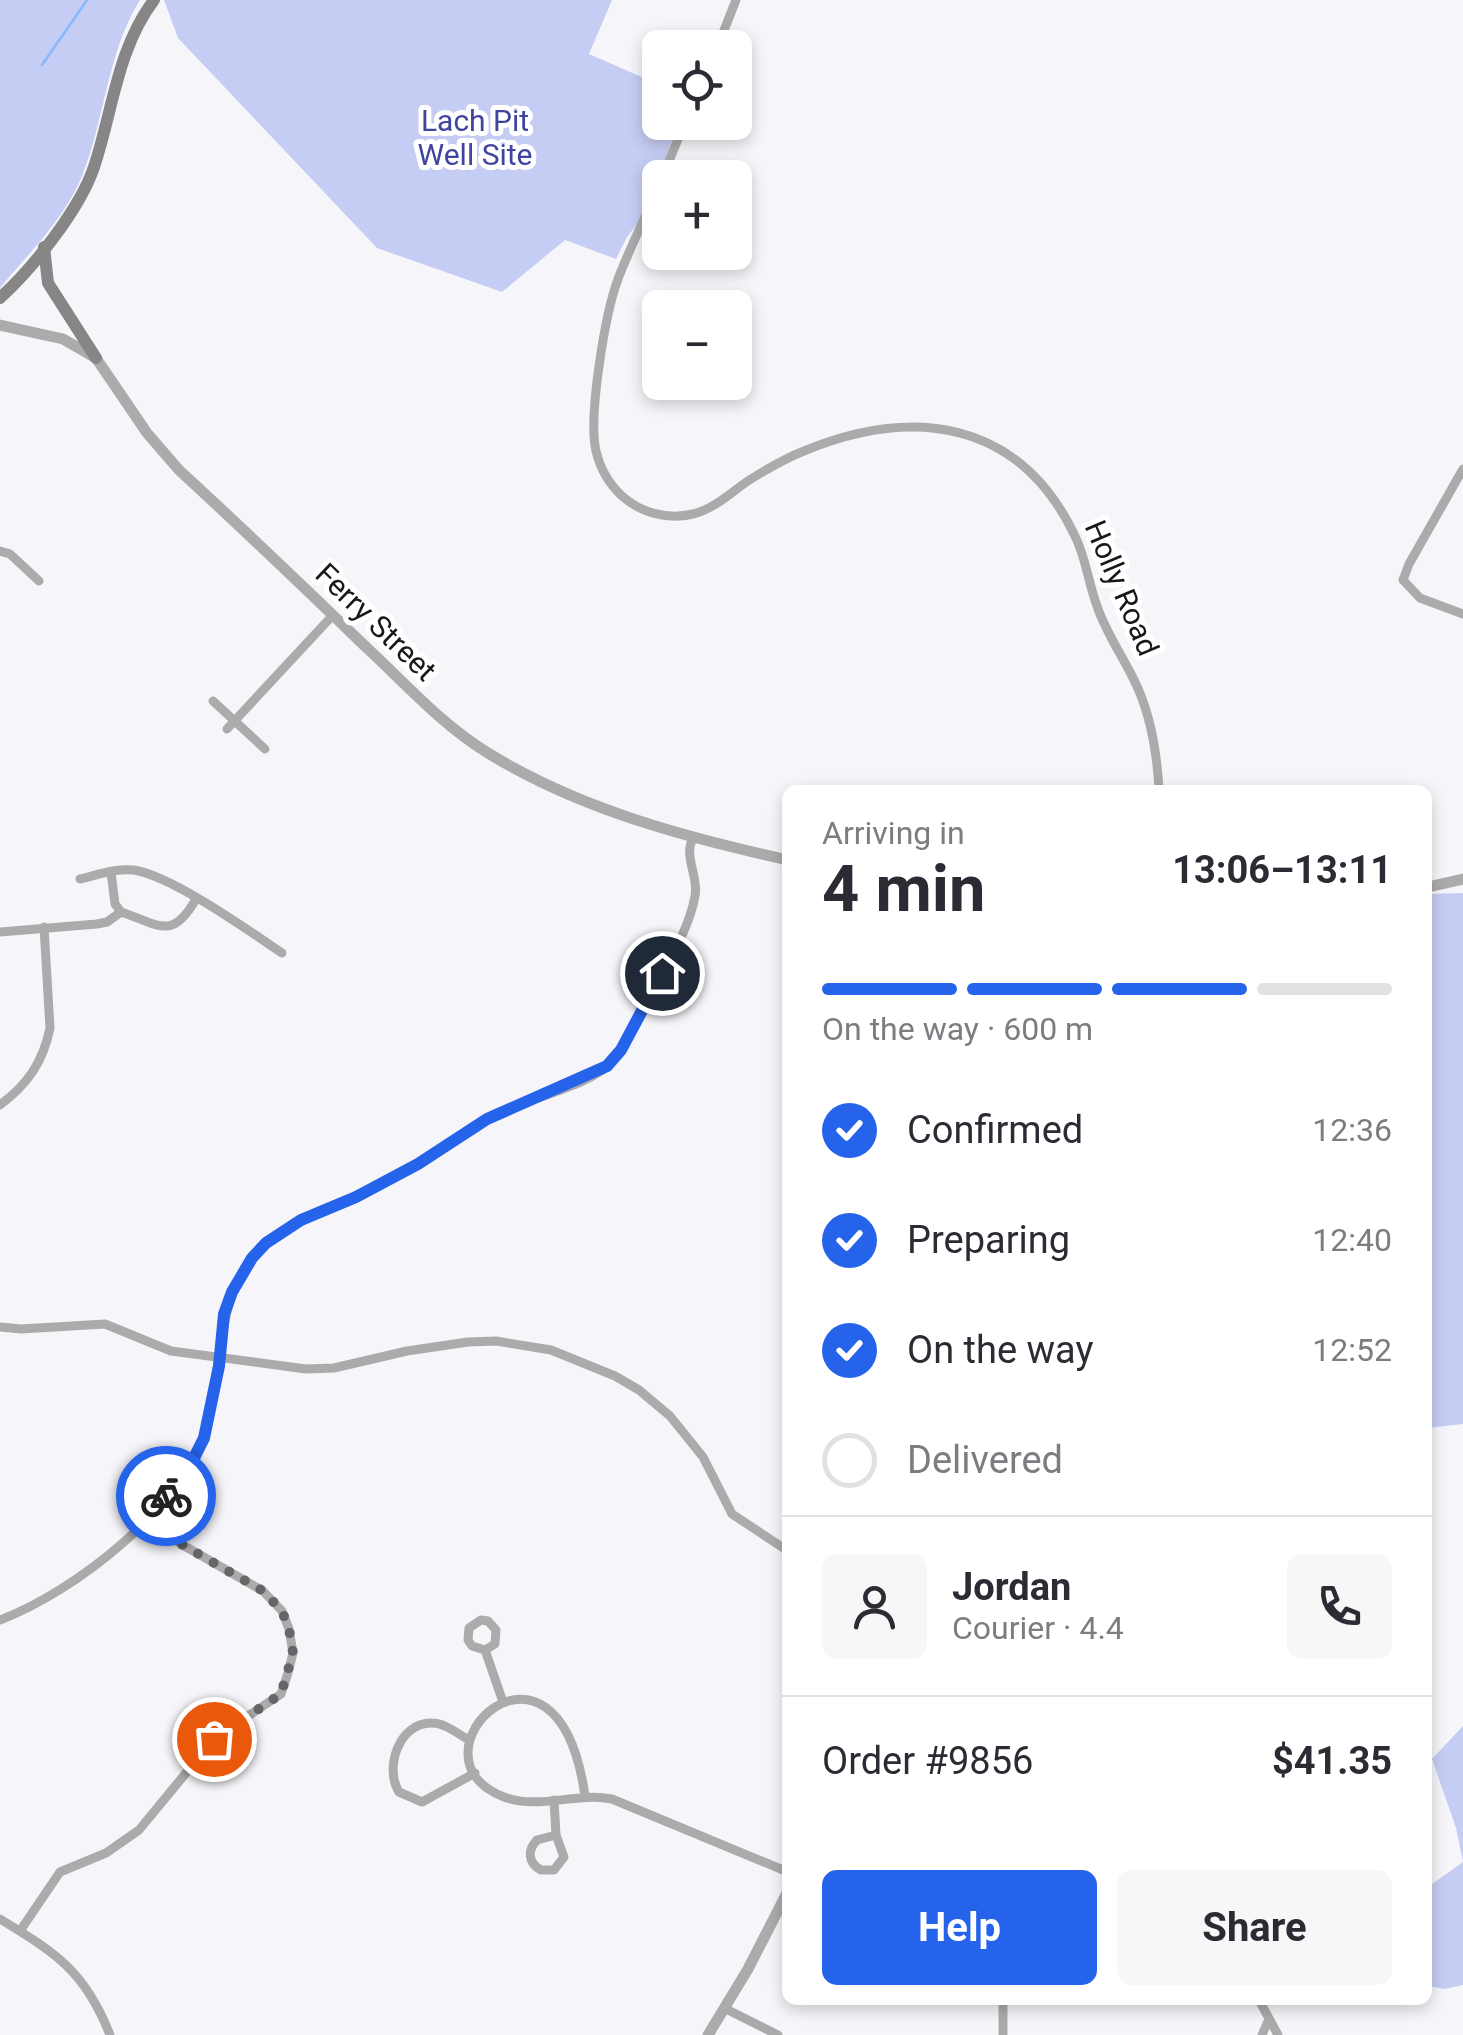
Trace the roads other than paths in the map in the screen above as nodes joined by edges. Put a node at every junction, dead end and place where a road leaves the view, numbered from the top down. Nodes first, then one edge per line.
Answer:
1 (154, 0) edge
2 (736, 0) edge
3 (725, 30) edge
4 (642, 224) edge
5 (44, 247) junction
6 (0, 298) edge
7 (0, 324) edge
8 (96, 358) junction
9 (1463, 468) edge
10 (0, 552) edge
11 (39, 581) dead end
12 (1463, 614) edge
13 (333, 615) junction
14 (213, 701) dead end
15 (231, 725) junction
16 (264, 749) dead end
17 (1158, 785) edge
18 (693, 838) junction
19 (782, 859) edge
20 (111, 872) junction
21 (80, 879) dead end
22 (1463, 879) edge
23 (1432, 887) edge
24 (196, 899) junction
25 (121, 912) junction
26 (44, 927) junction
27 (0, 932) edge
28 (282, 953) dead end
29 (0, 1105) edge
30 (0, 1327) edge
31 (220, 1358) junction
32 (148, 1518) junction
33 (782, 1546) edge
34 (0, 1620) edge
35 (485, 1650) dead end
36 (503, 1702) junction
37 (469, 1740) junction
38 (475, 1773) junction
39 (584, 1796) junction
40 (554, 1800) junction
41 (556, 1835) junction
42 (782, 1869) edge
43 (782, 1902) edge
44 (0, 1919) edge
45 (20, 1931) junction
46 (1003, 2005) edge
47 (1262, 2005) edge
48 (724, 2008) junction
49 (1269, 2019) junction
50 (107, 2034) edge
51 (708, 2035) edge
52 (778, 2035) edge
53 (1003, 2035) edge
54 (1262, 2035) edge
55 (1278, 2035) edge

1 - 5 main road
2 - 3 street
4 - 17 street, Holly Road
5 - 6 main road
5 - 8 main road
7 - 8 street, Ferry Street
8 - 13 street, Ferry Street
9 - 12 street
10 - 11 street
13 - 15 street
13 - 18 street, Ferry Street
14 - 15 street
15 - 16 street
18 - 19 street, Ferry Street
18 - 31 street
20 - 21 street
20 - 24 street
20 - 25 street
22 - 23 street
24 - 25 street
24 - 28 street
25 - 26 street
26 - 27 street
26 - 29 street
30 - 31 street
31 - 32 street
31 - 33 street
32 - 34 street
32 - 45 street
35 - 36 street
36 - 37 street
36 - 39 street
37 - 38 street
37 - 38 street
38 - 40 street
39 - 40 street
39 - 42 street
40 - 41 street
41 - 41 street
43 - 48 street
44 - 45 street
45 - 50 street
46 - 53 street
47 - 49 street
48 - 51 street
48 - 52 street
49 - 54 street
49 - 55 street

